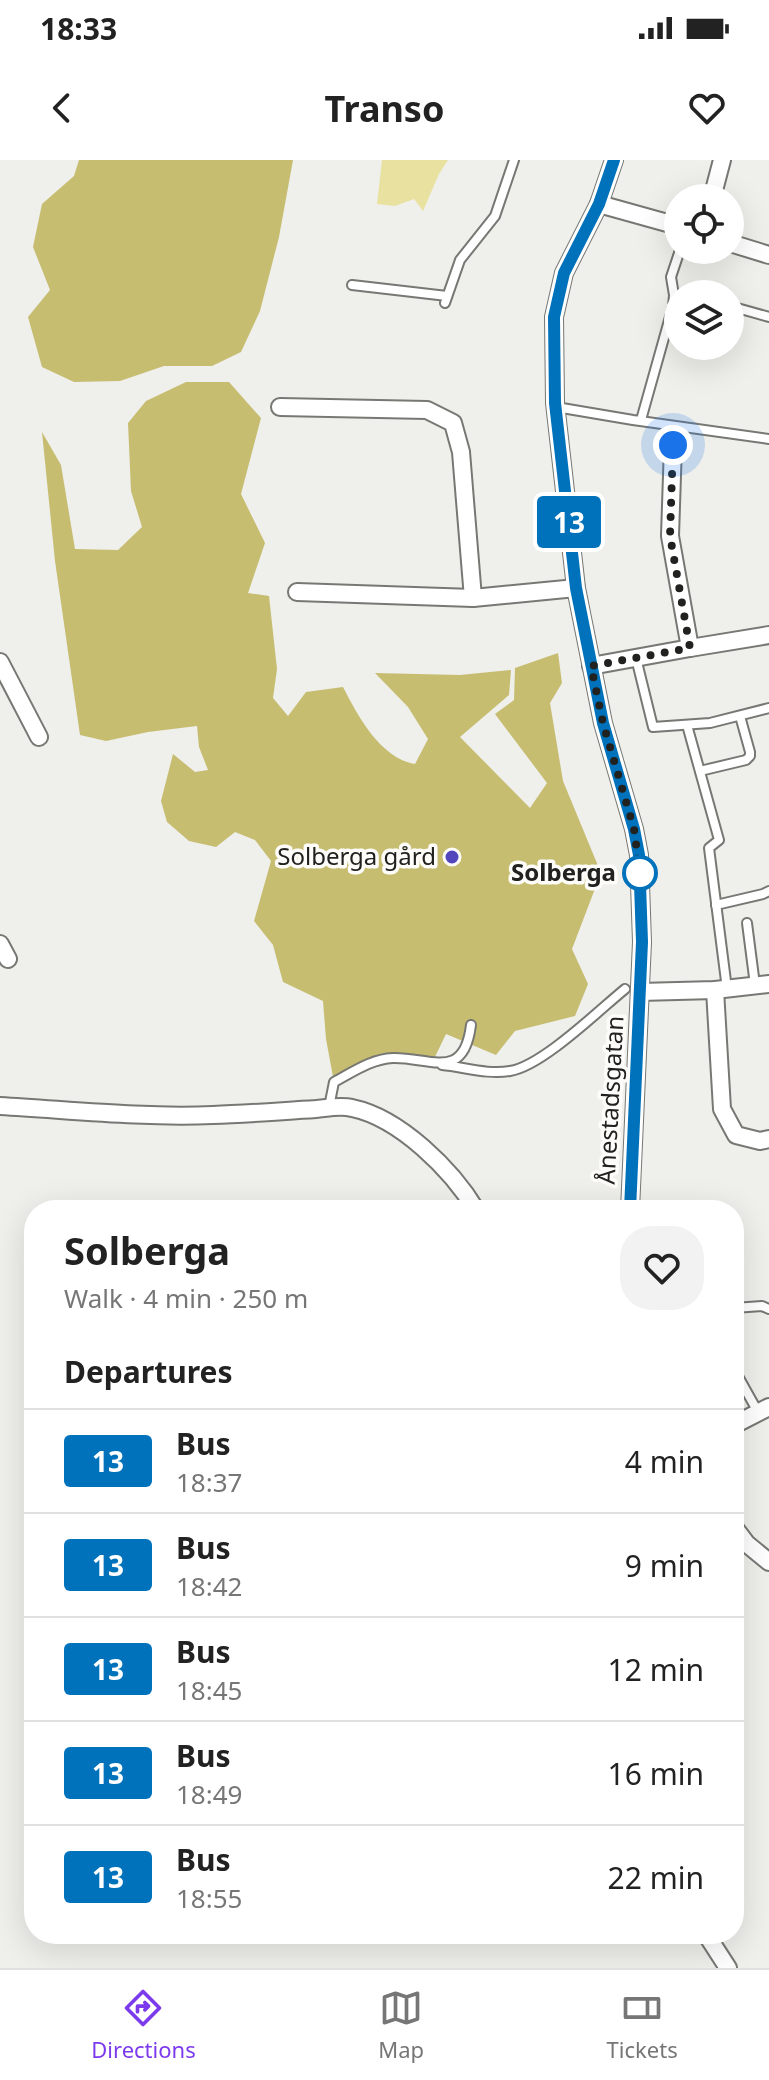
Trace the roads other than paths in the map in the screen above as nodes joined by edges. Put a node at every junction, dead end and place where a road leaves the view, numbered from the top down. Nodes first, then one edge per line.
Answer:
1 (514, 160) edge
2 (614, 160) edge
3 (722, 160) edge
4 (716, 184) edge
5 (599, 204) junction
6 (664, 222) edge
7 (744, 247) edge
8 (769, 255) edge
9 (352, 285) dead end
10 (744, 310) edge
11 (769, 317) edge
12 (664, 338) edge
13 (555, 406) junction
14 (280, 407) dead end
15 (641, 420) junction
16 (769, 439) edge
17 (673, 445) dead end
18 (576, 588) junction
19 (297, 592) dead end
20 (473, 598) junction
21 (769, 635) edge
22 (690, 648) junction
23 (636, 658) junction
24 (0, 662) edge
25 (591, 666) junction
26 (769, 708) edge
27 (740, 716) junction
28 (687, 725) junction
29 (39, 737) dead end
30 (700, 771) junction
31 (769, 891) edge
32 (716, 905) junction
33 (747, 923) dead end
34 (762, 984) edge
35 (633, 990) junction
36 (721, 990) junction
37 (471, 1025) dead end
38 (442, 1065) junction
39 (0, 1106) edge
40 (329, 1108) junction
41 (769, 1139) edge
42 (470, 1200) edge
43 (630, 1200) edge
44 (744, 1307) edge
45 (769, 1309) edge
46 (744, 1383) edge
47 (765, 1413) edge
48 (744, 1421) edge
49 (744, 1540) edge
50 (769, 1562) edge
51 (712, 1944) edge
52 (728, 1968) edge

1 - 9 lane
2 - 5 street, Ånestadsgatan
3 - 4 street
5 - 6 street
5 - 13 street, Ånestadsgatan
7 - 8 street
10 - 11 lane
12 - 15 lane
13 - 15 lane
13 - 18 street, Ånestadsgatan
14 - 20 street
15 - 16 lane
17 - 22 street
18 - 20 street
18 - 25 street, Ånestadsgatan
19 - 20 street
21 - 22 street
22 - 23 street
23 - 25 street
23 - 28 lane
24 - 29 street
25 - 35 street, Ånestadsgatan
26 - 27 lane
27 - 28 lane
27 - 30 lane
28 - 30 lane
30 - 32 lane
31 - 32 lane
32 - 36 lane
33 - 34 lane
34 - 36 street, Ånestadsgatan
35 - 36 street, Ånestadsgatan
35 - 38 lane
35 - 43 street, Ånestadsgatan
36 - 41 street
37 - 38 lane
38 - 40 lane
39 - 40 street
40 - 42 street
44 - 45 lane
46 - 47 lane
47 - 48 street
49 - 50 street
51 - 52 street

